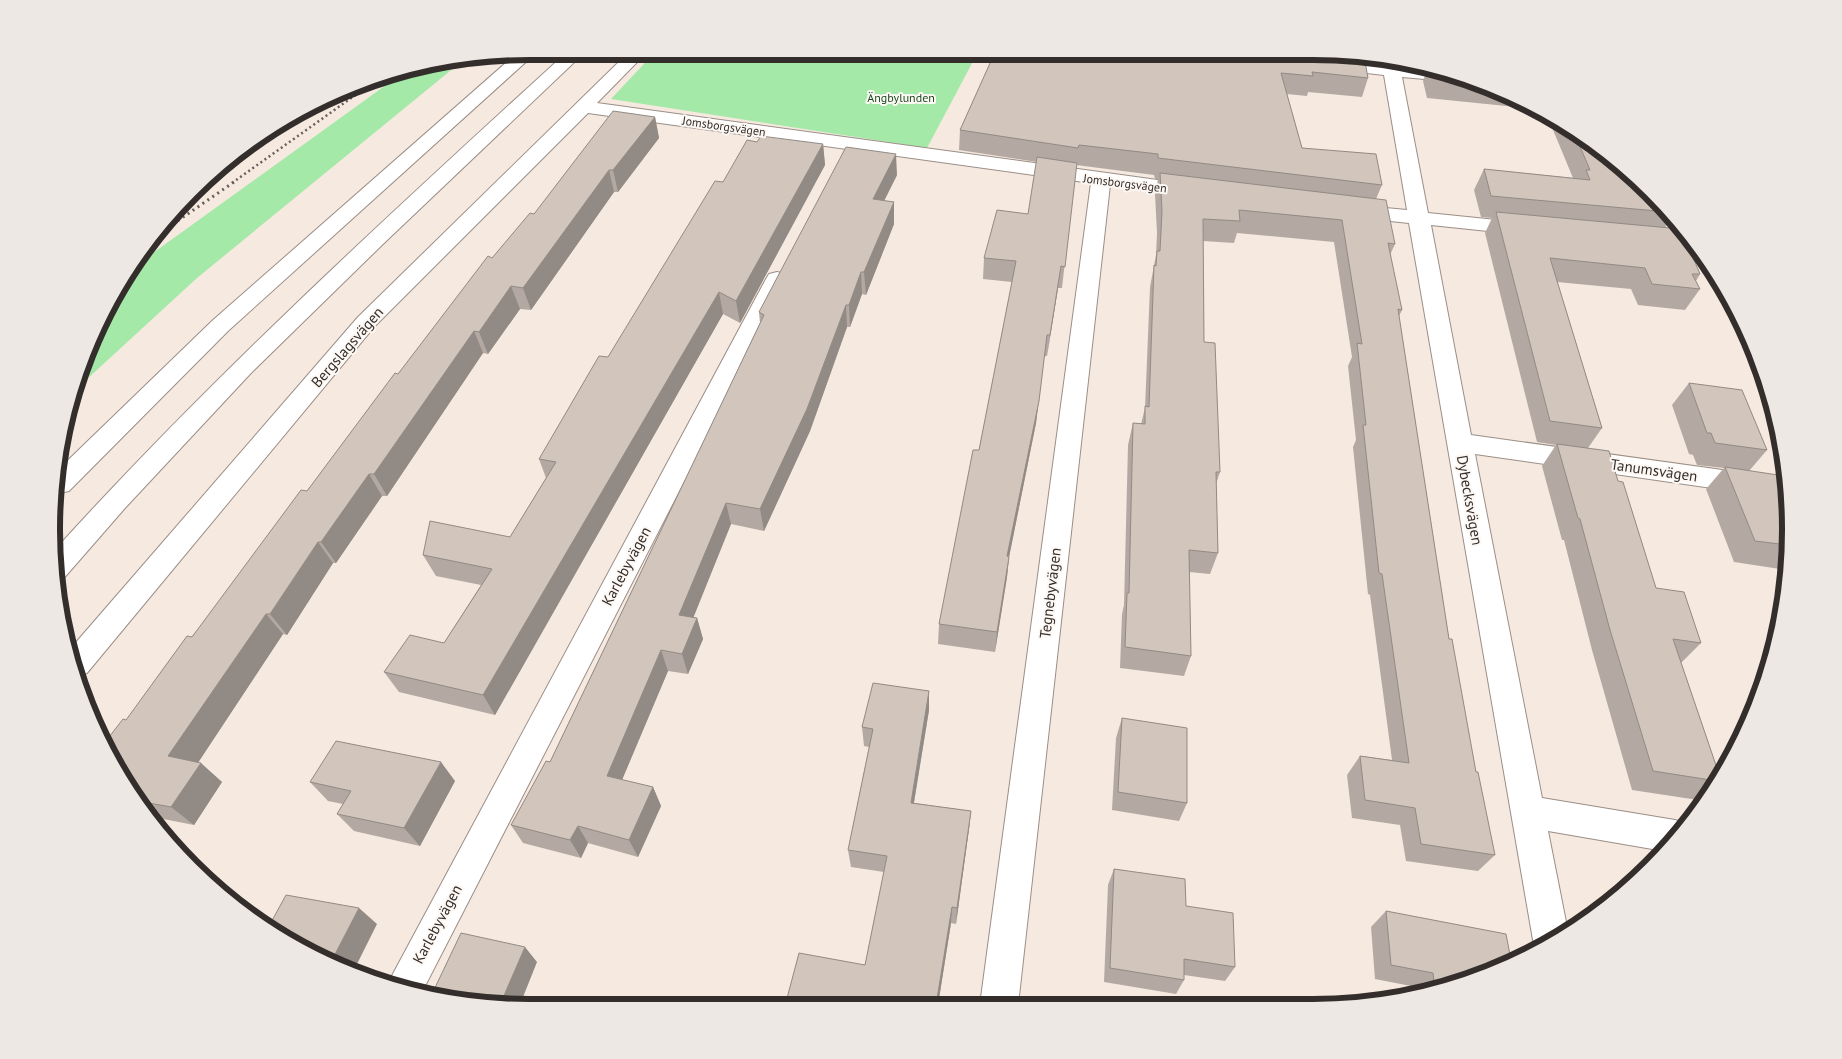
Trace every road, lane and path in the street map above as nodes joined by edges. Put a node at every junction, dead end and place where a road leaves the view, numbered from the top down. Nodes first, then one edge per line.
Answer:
1 (519, 60) edge
2 (568, 60) edge
3 (631, 60) edge
4 (1314, 63) edge
5 (1378, 65) edge
6 (1391, 67) edge
7 (585, 107) junction
8 (848, 143) junction
9 (835, 170) edge
10 (1101, 180) junction
11 (1217, 194) edge
12 (1332, 208) edge
13 (1419, 219) junction
14 (1548, 232) edge
15 (1628, 240) edge
16 (1686, 246) edge
17 (788, 258) edge
18 (1460, 443) junction
19 (63, 481) edge
20 (1780, 488) edge
21 (61, 562) edge
22 (79, 661) edge
23 (1528, 812) junction
24 (1668, 835) edge
25 (1551, 934) edge
26 (407, 983) edge
27 (1000, 999) edge

1 - 19 street
2 - 21 street
3 - 7 street, Bergslagsvägen
4 - 5 street
6 - 13 street, Dybecksvägen
7 - 8 street, Jomsborgsvägen
7 - 22 street, Bergslagsvägen
8 - 9 street
8 - 10 street, Jomsborgsvägen
10 - 11 street, Jomsborgsvägen
10 - 27 street, Tegnebyvägen
12 - 13 street
13 - 14 street
13 - 18 street, Dybecksvägen
15 - 16 street
17 - 26 street, Karlebyvägen
18 - 20 street, Tanumsvägen
18 - 23 street, Dybecksvägen
23 - 24 street
23 - 25 street, Dybecksvägen

